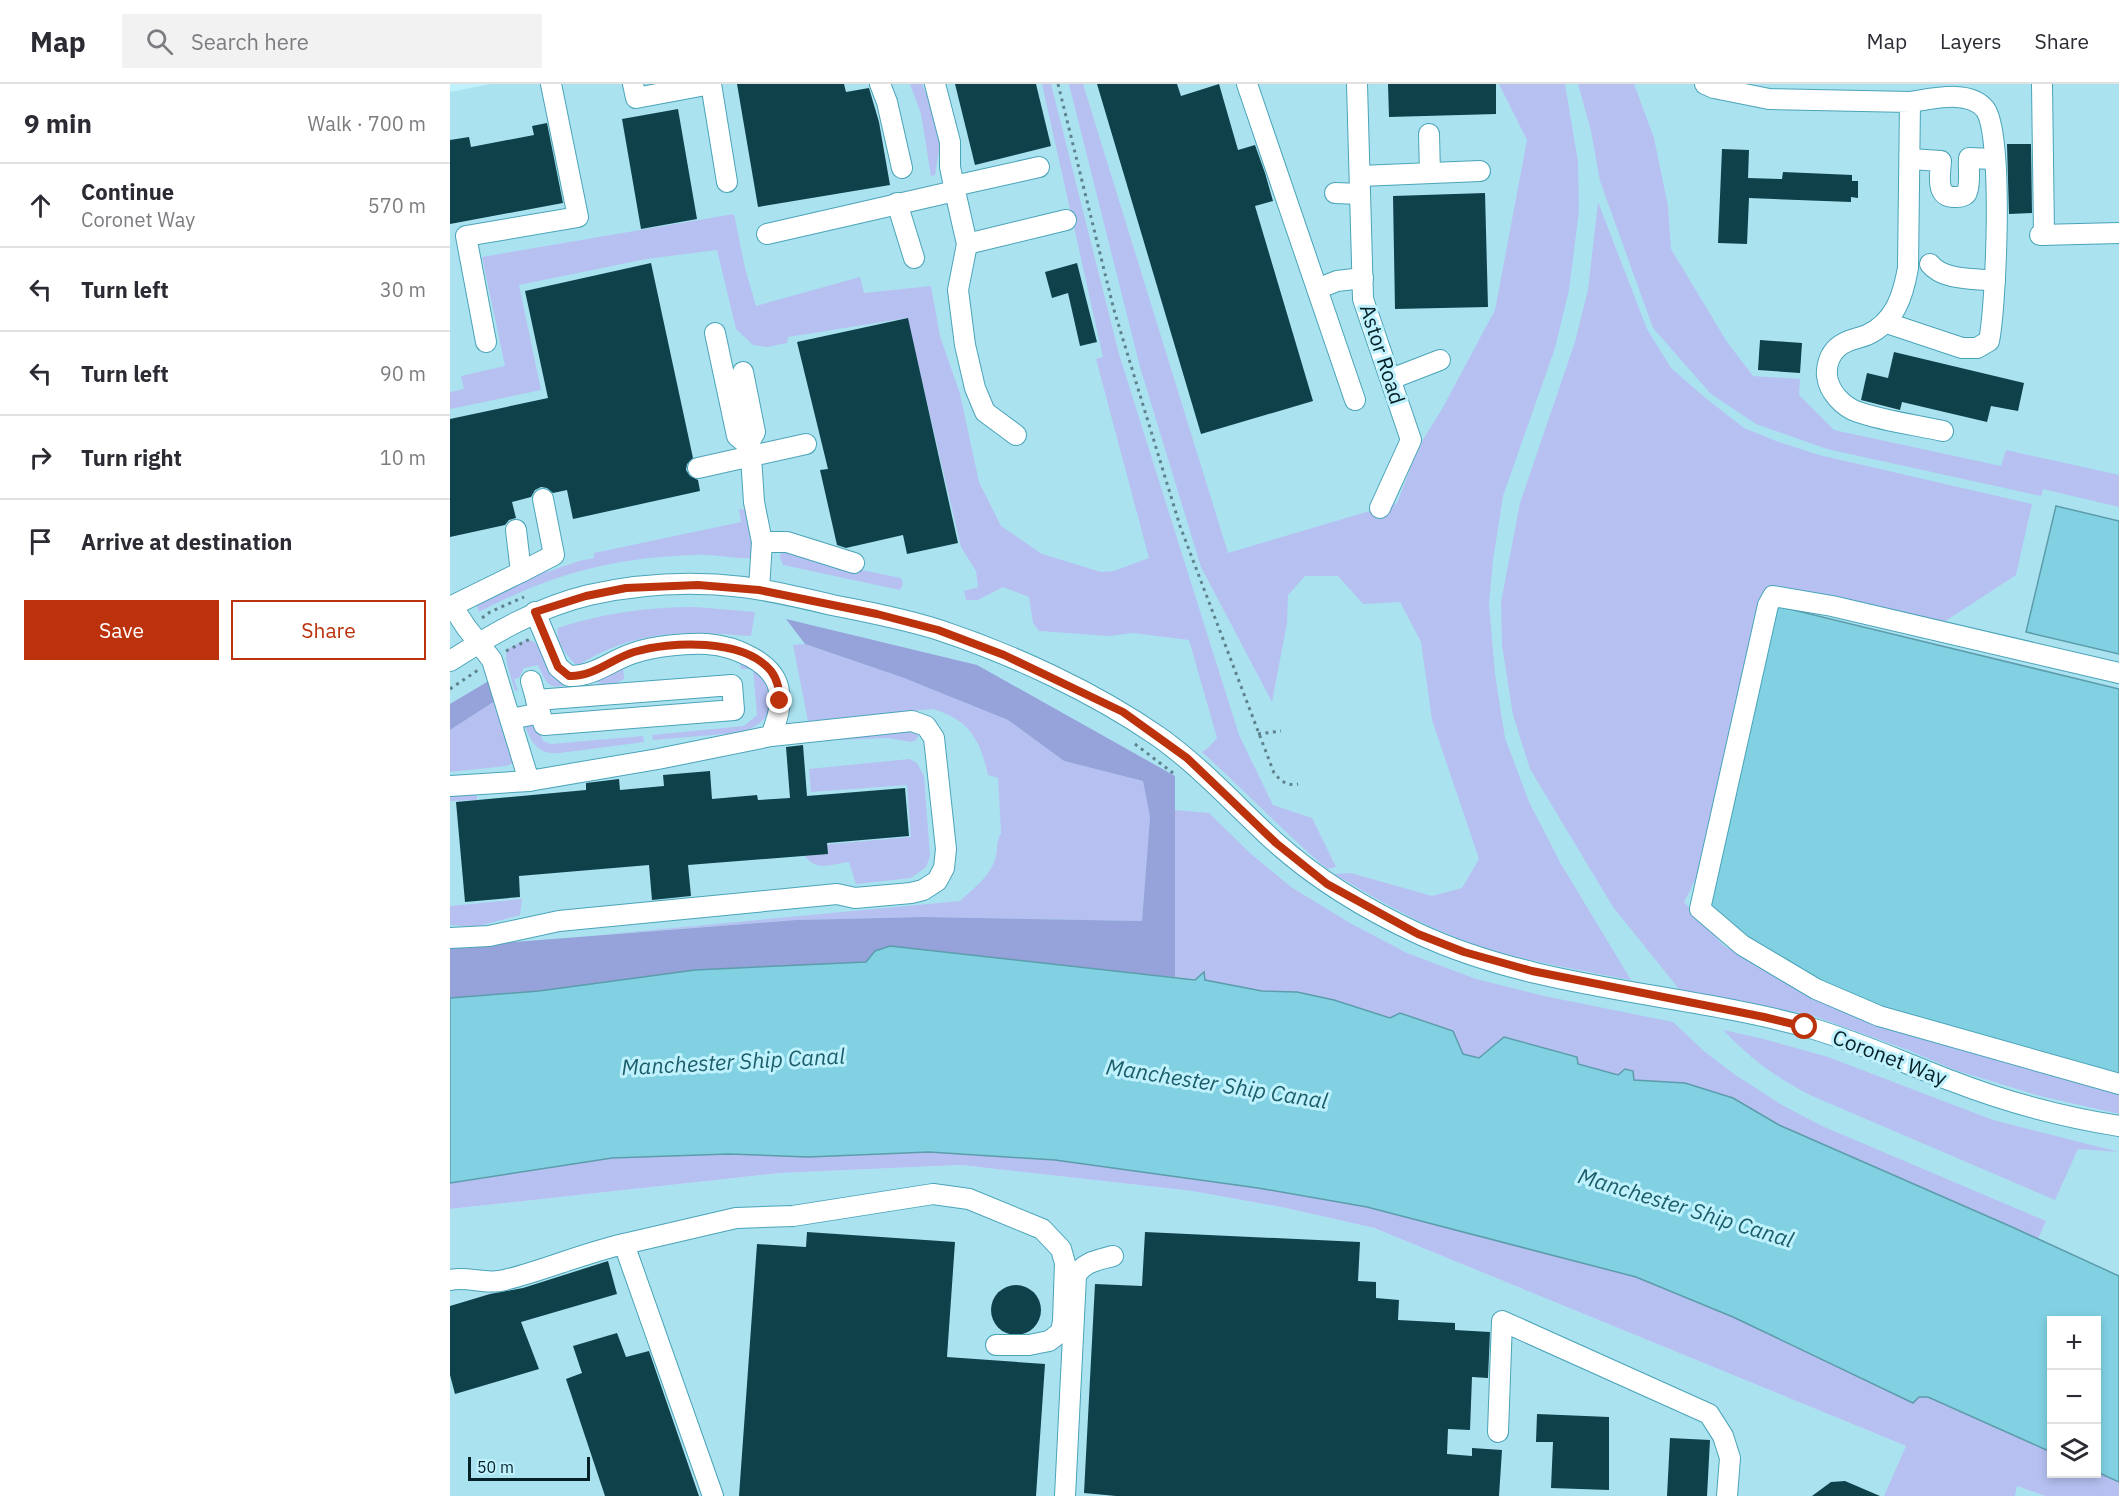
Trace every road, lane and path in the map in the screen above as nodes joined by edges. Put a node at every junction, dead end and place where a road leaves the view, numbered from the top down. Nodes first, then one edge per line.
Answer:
1 (552, 84) edge
2 (633, 84) edge
3 (711, 84) edge
4 (880, 84) edge
5 (935, 84) edge
6 (1058, 84) edge
7 (1246, 84) edge
8 (1357, 84) edge
9 (1706, 84) edge
10 (2042, 84) edge
11 (1758, 91) edge
12 (1785, 92) edge
13 (1824, 92) edge
14 (1910, 102) junction
15 (1429, 134) dead end
16 (1911, 159) junction
17 (1995, 159) junction
18 (1038, 167) dead end
19 (902, 168) dead end
20 (1480, 171) dead end
21 (1430, 172) junction
22 (727, 182) dead end
23 (1360, 185) junction
24 (954, 189) junction
25 (1335, 194) dead end
26 (897, 203) junction
27 (1066, 220) dead end
28 (2119, 233) edge
29 (767, 234) dead end
30 (967, 244) junction
31 (914, 258) dead end
32 (1930, 264) dead end
33 (1363, 278) junction
34 (1995, 281) junction
35 (1317, 289) junction
36 (1887, 322) junction
37 (715, 333) dead end
38 (486, 342) dead end
39 (1440, 360) dead end
40 (743, 372) dead end
41 (1391, 379) junction
42 (1355, 400) dead end
43 (1943, 431) dead end
44 (1016, 435) dead end
45 (806, 444) dead end
46 (749, 451) junction
47 (698, 468) dead end
48 (543, 499) dead end
49 (1380, 508) dead end
50 (516, 530) dead end
51 (762, 542) junction
52 (854, 563) dead end
53 (521, 572) junction
54 (759, 590) junction
55 (452, 607) edge
56 (535, 612) junction
57 (528, 640) dead end
58 (479, 642) junction
59 (498, 656) dead end
60 (450, 661) edge
61 (480, 669) dead end
62 (2119, 673) edge
63 (579, 676) junction
64 (450, 689) edge
65 (582, 696) junction
66 (536, 698) junction
67 (511, 719) junction
68 (1281, 731) dead end
69 (1258, 734) junction
70 (771, 736) junction
71 (1127, 739) dead end
72 (1182, 779) dead end
73 (529, 781) junction
74 (1298, 784) dead end
75 (450, 786) edge
76 (450, 938) edge
77 (2119, 1084) edge
78 (2119, 1126) edge
79 (624, 1244) junction
80 (1113, 1256) dead end
81 (450, 1280) edge
82 (996, 1345) dead end
83 (1498, 1432) dead end
84 (713, 1496) edge
85 (1065, 1496) edge
86 (1727, 1496) edge

1 - 38 street
2 - 3 street
3 - 22 street
4 - 19 street
5 - 24 street
6 - 69 path
7 - 35 street
8 - 23 street, Astor Road
9 - 11 street
10 - 28 street
11 - 12 street
12 - 13 street
13 - 14 street
14 - 16 street
14 - 17 street
15 - 21 street
16 - 17 street
16 - 36 street
17 - 34 street
18 - 24 street
20 - 21 street
21 - 23 street
23 - 25 street
23 - 33 street, Astor Road
24 - 26 street
24 - 30 street
26 - 29 street
26 - 31 street
27 - 30 street
30 - 44 street
32 - 34 street
33 - 35 street
33 - 41 street, Astor Road
34 - 36 street
35 - 42 street
36 - 43 street
37 - 46 street
39 - 41 street
40 - 46 street
41 - 49 street, Astor Road
45 - 46 street
46 - 47 street
46 - 51 street
48 - 53 street
50 - 53 street
51 - 52 street
51 - 54 street
53 - 55 street
54 - 56 street, Coronet Way
54 - 78 street, Coronet Way
55 - 58 street
56 - 58 street, Coronet Way
56 - 63 street
57 - 59 path
58 - 60 street, Coronet Way
58 - 67 street
61 - 64 path
62 - 77 street
63 - 65 street
63 - 70 street
65 - 66 street
65 - 66 street
66 - 67 street
67 - 73 street
68 - 69 path
69 - 74 path
70 - 73 street
70 - 76 street
71 - 72 path
73 - 75 street
79 - 81 street
79 - 82 street
79 - 84 street
80 - 85 street
83 - 86 street

